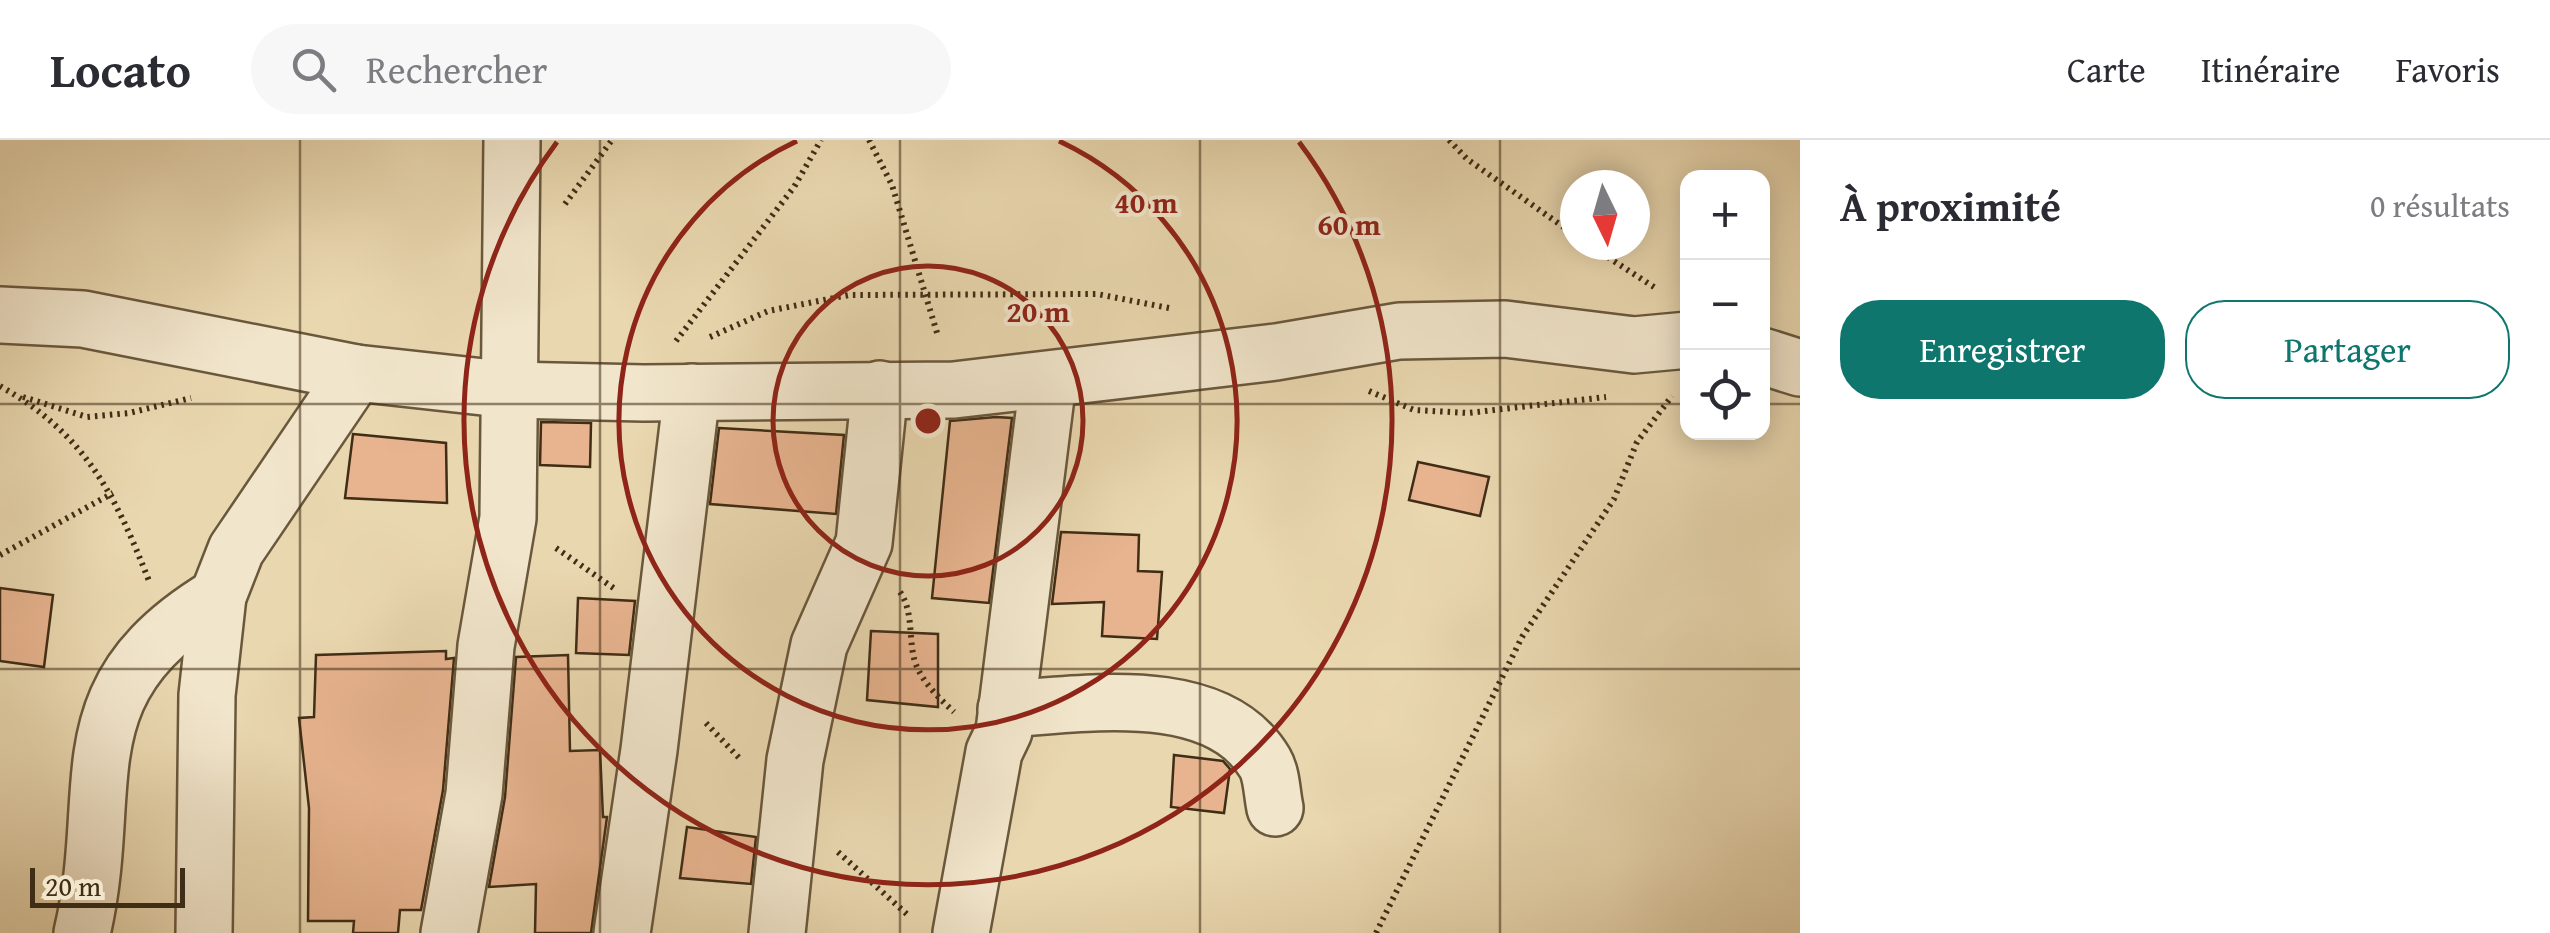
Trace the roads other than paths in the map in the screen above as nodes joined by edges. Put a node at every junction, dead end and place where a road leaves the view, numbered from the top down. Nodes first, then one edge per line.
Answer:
1 (512, 140) edge
2 (0, 314) edge
3 (1770, 359) edge
4 (1680, 361) edge
5 (1800, 368) edge
6 (356, 373) junction
7 (1048, 381) junction
8 (880, 389) junction
9 (510, 390) junction
10 (668, 392) junction
11 (218, 596) junction
12 (1000, 730) junction
13 (1275, 808) dead end
14 (938, 928) edge
15 (82, 933) edge
16 (204, 933) edge
17 (449, 933) edge
18 (622, 933) edge
19 (777, 933) edge

1 - 9 street
2 - 6 street
3 - 5 street
4 - 7 street
6 - 9 street
6 - 11 street
7 - 8 street
7 - 12 street
8 - 10 street
8 - 19 street
9 - 10 street
9 - 17 street
10 - 18 street
11 - 15 street
11 - 16 street
12 - 13 street
12 - 14 street

